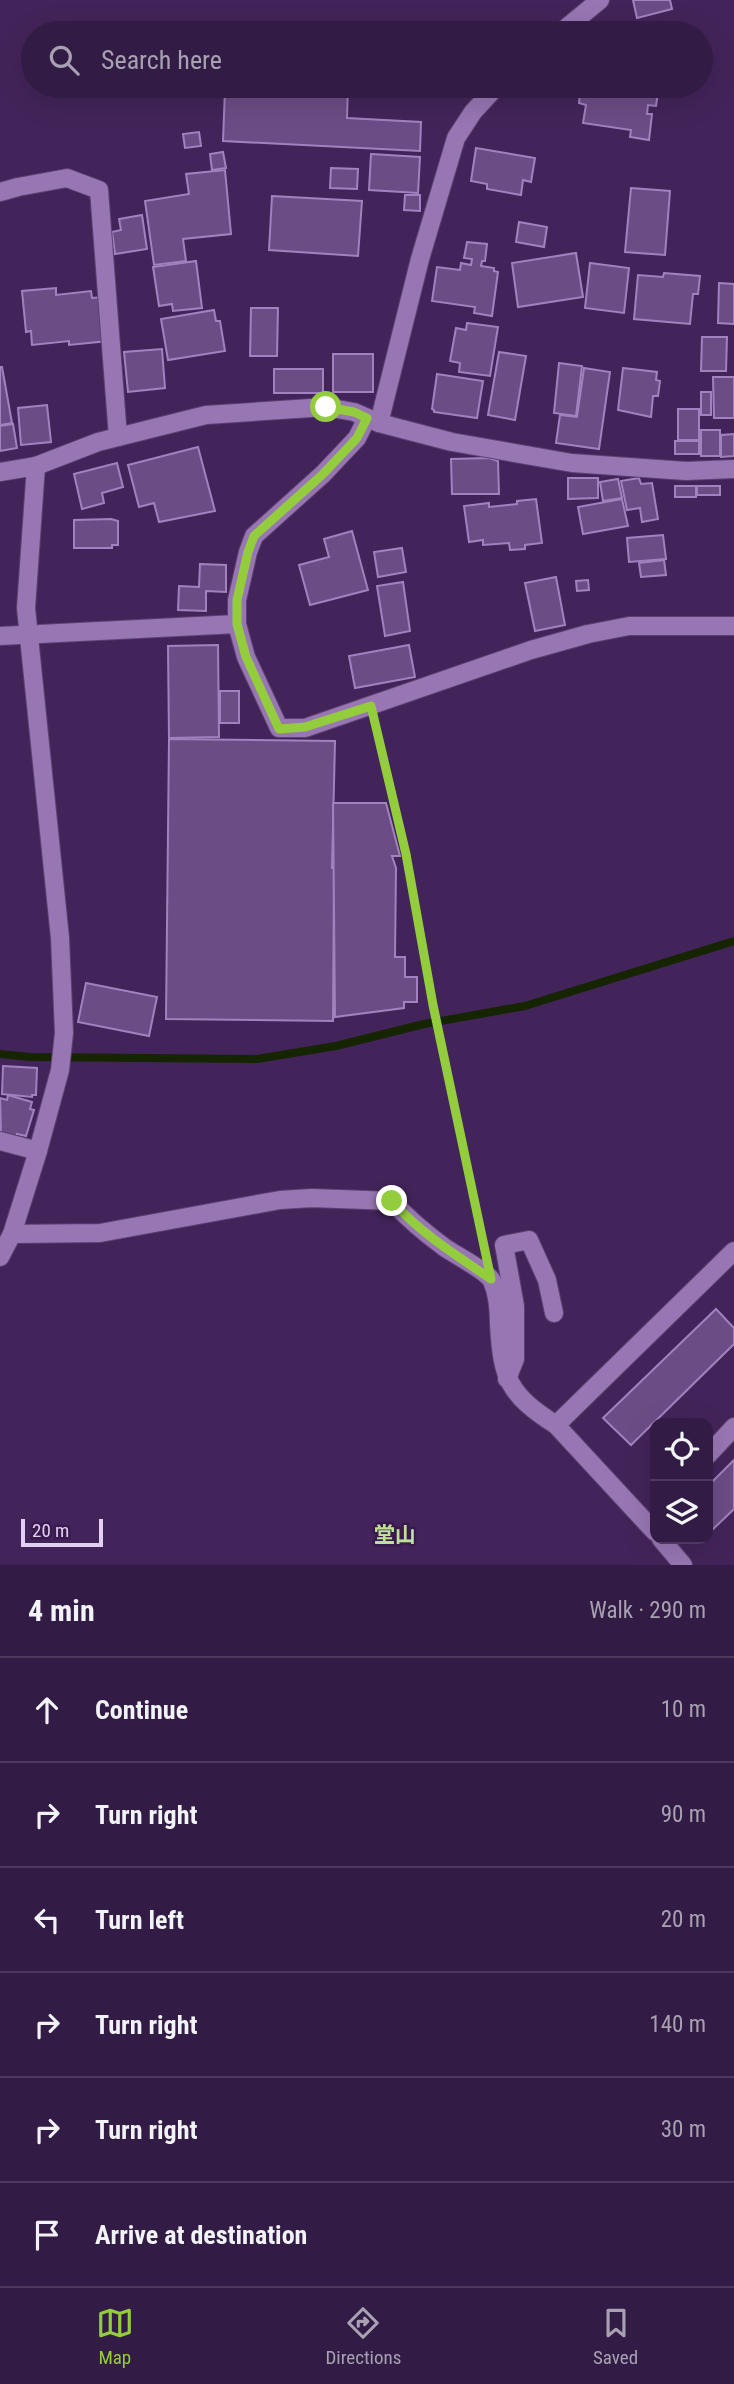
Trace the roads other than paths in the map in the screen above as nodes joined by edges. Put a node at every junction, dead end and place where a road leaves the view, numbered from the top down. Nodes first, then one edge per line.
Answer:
1 (600, 0) edge
2 (575, 21) edge
3 (486, 98) edge
4 (0, 192) edge
5 (373, 421) junction
6 (118, 437) junction
7 (36, 466) junction
8 (734, 469) edge
9 (0, 471) edge
10 (237, 624) junction
11 (734, 626) edge
12 (29, 633) junction
13 (0, 636) edge
14 (0, 1141) edge
15 (38, 1152) junction
16 (12, 1234) junction
17 (734, 1251) edge
18 (0, 1257) edge
19 (554, 1313) dead end
20 (508, 1379) junction
21 (556, 1425) junction
22 (734, 1427) edge
23 (713, 1450) edge
24 (650, 1519) edge
25 (665, 1544) edge
26 (683, 1565) edge

1 - 2 street
3 - 5 street
4 - 6 street
5 - 6 street
5 - 8 street
5 - 10 street
6 - 7 street
7 - 9 street
7 - 12 street
10 - 11 street
10 - 12 street
12 - 13 street
12 - 15 street
14 - 15 street
15 - 16 street
16 - 18 street
16 - 20 street
17 - 21 street
19 - 20 street
20 - 21 street
21 - 24 street
22 - 23 street
25 - 26 street

